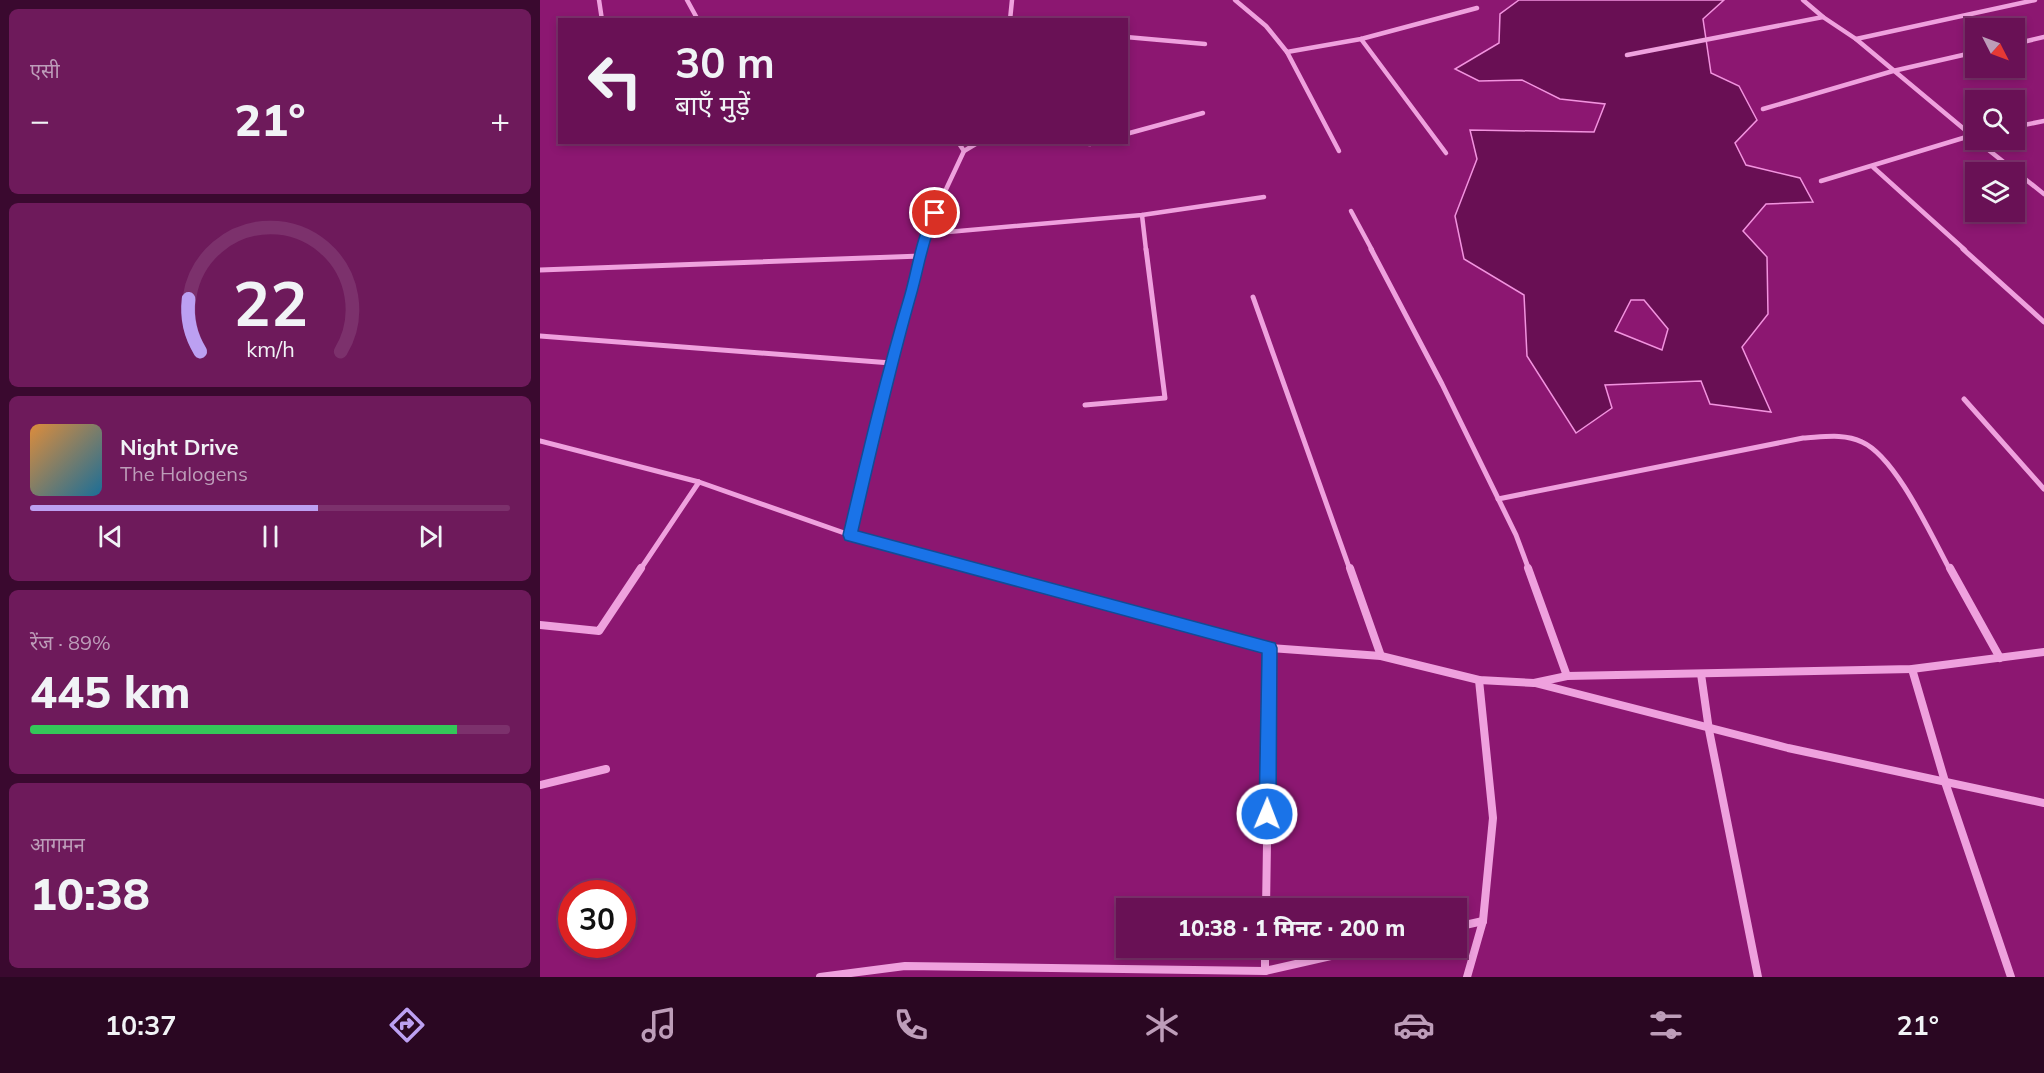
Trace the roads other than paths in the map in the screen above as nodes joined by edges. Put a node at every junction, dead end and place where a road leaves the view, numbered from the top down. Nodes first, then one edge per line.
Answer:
1 (599, 0) edge
2 (687, 0) edge
3 (1012, 0) edge
4 (1235, 0) edge
5 (1803, 0) edge
6 (2035, 0) edge
7 (1477, 8) dead end
8 (1823, 17) junction
9 (602, 18) edge
10 (697, 18) edge
11 (1010, 18) edge
12 (1128, 37) edge
13 (2044, 37) edge
14 (1361, 39) junction
15 (1856, 39) junction
16 (2025, 41) edge
17 (1205, 44) dead end
18 (1287, 52) junction
19 (1627, 55) dead end
20 (1965, 55) edge
21 (1893, 71) junction
22 (1763, 109) dead end
23 (1203, 113) dead end
24 (2044, 121) edge
25 (2025, 125) edge
26 (1965, 130) edge
27 (1128, 133) edge
28 (1965, 140) edge
29 (959, 144) edge
30 (976, 144) edge
31 (1990, 150) edge
32 (964, 151) junction
33 (1339, 151) dead end
34 (1446, 153) dead end
35 (1873, 167) junction
36 (1821, 181) dead end
37 (2044, 194) edge
38 (1264, 197) dead end
39 (1351, 211) dead end
40 (1142, 215) junction
41 (925, 234) junction
42 (921, 256) junction
43 (540, 270) edge
44 (1253, 297) dead end
45 (2044, 322) edge
46 (540, 336) edge
47 (891, 363) junction
48 (1964, 399) dead end
49 (1085, 405) dead end
50 (540, 441) edge
51 (699, 482) junction
52 (2044, 489) edge
53 (1498, 499) junction
54 (850, 535) junction
55 (540, 625) edge
56 (1270, 648) junction
57 (2044, 652) edge
58 (1381, 656) junction
59 (2000, 658) junction
60 (1912, 669) junction
61 (1701, 674) junction
62 (1566, 676) junction
63 (1479, 680) junction
64 (1534, 683) junction
65 (1709, 730) junction
66 (606, 769) dead end
67 (1946, 784) junction
68 (540, 785) edge
69 (2044, 803) edge
70 (1266, 898) edge
71 (1483, 921) junction
72 (1467, 925) edge
73 (1265, 958) edge
74 (1322, 958) edge
75 (1265, 971) junction
76 (820, 977) edge
77 (1467, 977) edge
78 (1758, 977) edge
79 (2012, 977) edge

1 - 9 street
2 - 10 street
3 - 11 street
4 - 18 street
5 - 8 street
6 - 15 street
7 - 14 street
8 - 15 street
8 - 19 street
12 - 17 street
13 - 16 street
14 - 18 street
14 - 34 street
15 - 21 street
18 - 33 street
20 - 21 street
21 - 22 street
21 - 26 street
23 - 27 street
24 - 25 street
28 - 35 street
29 - 32 street
30 - 32 street
31 - 37 street
32 - 41 street
35 - 36 street
35 - 45 street
38 - 40 street
39 - 53 street
40 - 41 street
40 - 49 street
41 - 42 street
42 - 43 street
42 - 47 street
44 - 58 street
46 - 47 street
47 - 54 street
48 - 52 street
50 - 51 street
51 - 54 street
51 - 55 street
53 - 59 street
53 - 62 street
54 - 56 street
56 - 58 street
56 - 70 street
57 - 59 street
58 - 63 street
59 - 60 street
60 - 61 street
60 - 67 street
61 - 62 street
61 - 65 street
62 - 64 street
63 - 64 street
63 - 71 street
64 - 65 street
65 - 67 street
65 - 78 street
66 - 68 street
67 - 69 street
67 - 79 street
71 - 72 street
71 - 77 street
73 - 75 street
74 - 75 street
75 - 76 street

